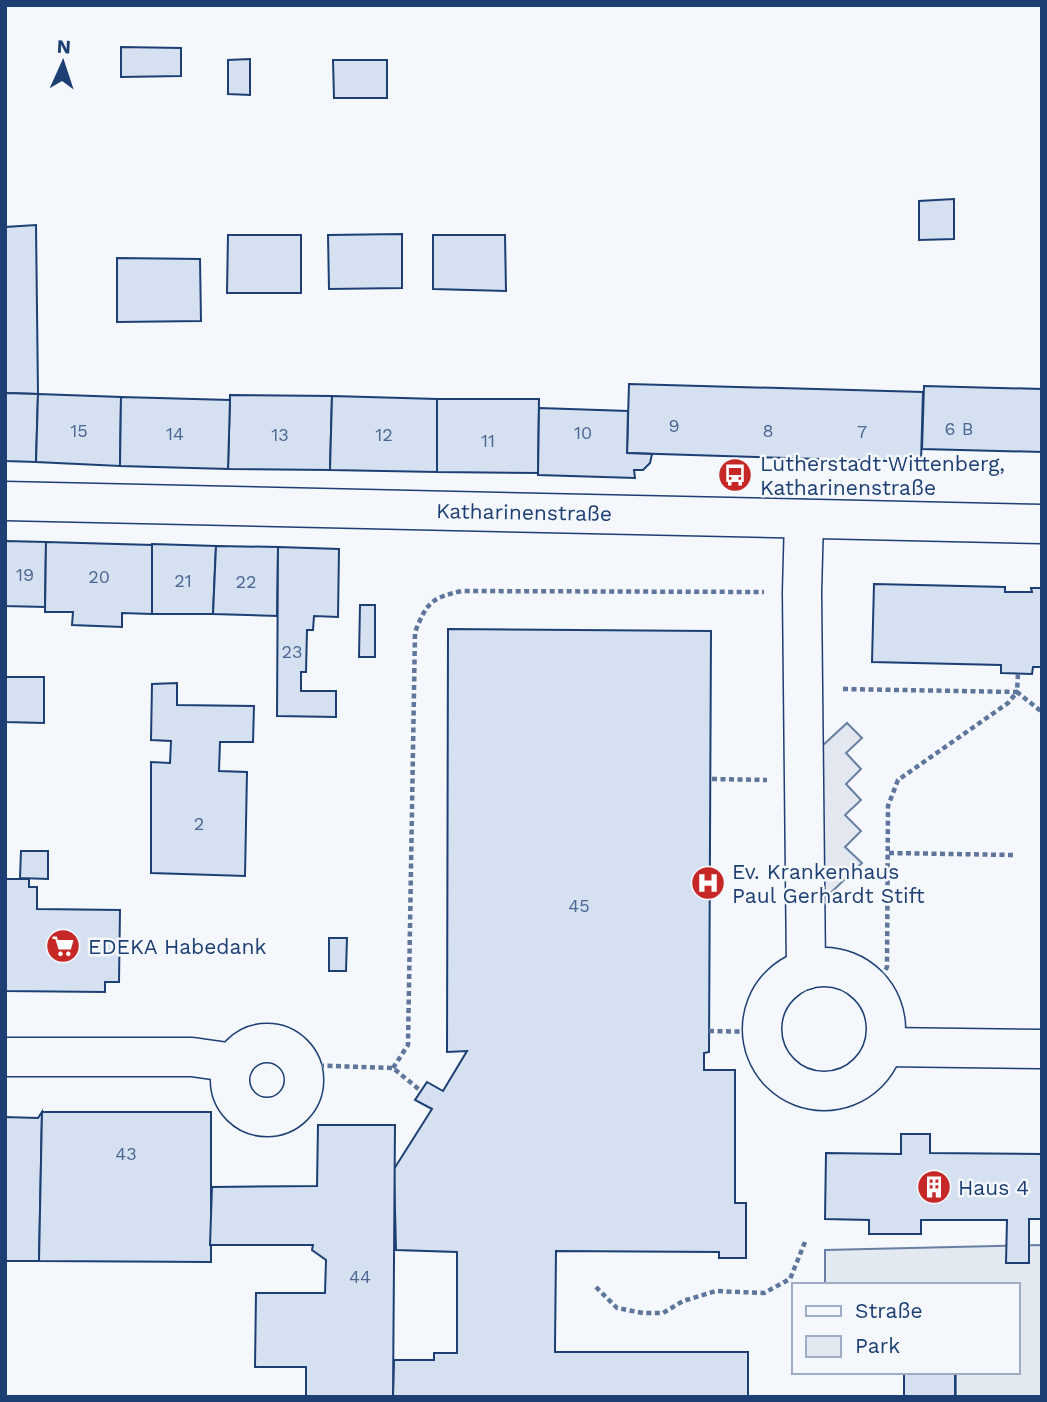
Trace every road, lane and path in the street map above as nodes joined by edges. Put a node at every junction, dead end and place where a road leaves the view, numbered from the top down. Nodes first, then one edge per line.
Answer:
1 (5, 501) edge
2 (804, 519) junction
3 (1042, 524) edge
4 (802, 592) junction
5 (1018, 673) dead end
6 (804, 688) junction
7 (1017, 692) junction
8 (1041, 711) edge
9 (712, 779) dead end
10 (804, 780) junction
11 (889, 853) junction
12 (1014, 855) dead end
13 (806, 970) junction
14 (874, 993) junction
15 (709, 1031) dead end
16 (761, 1032) junction
17 (884, 1047) junction
18 (1042, 1048) edge
19 (5, 1057) edge
20 (234, 1063) junction
21 (302, 1065) junction
22 (393, 1068) junction
23 (421, 1091) dead end
24 (805, 1242) dead end
25 (596, 1287) dead end

1 - 2 street, Katharinenstraße
2 - 3 street, Katharinenstraße
2 - 4 street
4 - 6 street
4 - 22 path
5 - 7 path
6 - 7 path
6 - 10 street
7 - 8 path
7 - 11 path
9 - 10 path
10 - 13 street
11 - 12 path
11 - 14 path
13 - 14 street
13 - 16 street
14 - 17 street
15 - 16 path
16 - 17 street
17 - 18 street
19 - 20 street
20 - 21 street
20 - 21 street
21 - 22 path
22 - 23 path
24 - 25 path

